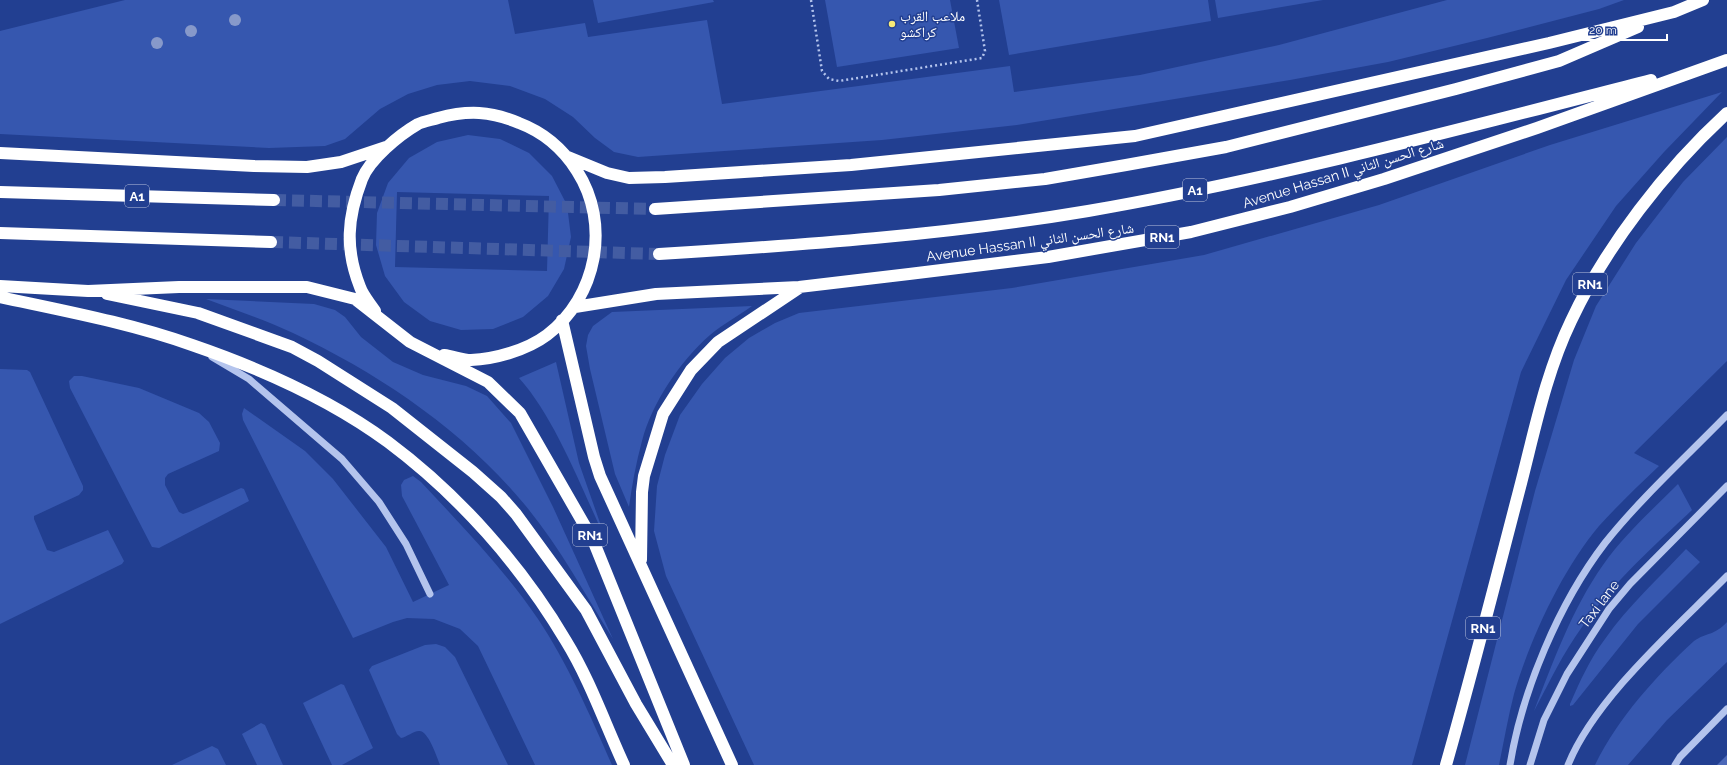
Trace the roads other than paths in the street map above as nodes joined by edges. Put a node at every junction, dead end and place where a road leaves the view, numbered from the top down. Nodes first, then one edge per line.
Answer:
1 (1703, 0) edge
2 (1674, 12) junction
3 (1724, 61) edge
4 (1727, 113) edge
5 (386, 147) junction
6 (0, 153) edge
7 (568, 157) junction
8 (0, 192) edge
9 (274, 200) tunnel mouth
10 (655, 209) tunnel mouth
11 (0, 233) edge
12 (271, 242) tunnel mouth
13 (659, 254) tunnel mouth
14 (0, 286) edge
15 (799, 287) junction
16 (88, 291) junction
17 (0, 297) edge
18 (574, 307) junction
19 (382, 320) junction
20 (562, 320) junction
21 (192, 345) junction
22 (431, 352) junction
23 (1727, 416) edge
24 (1727, 486) edge
25 (641, 563) junction
26 (1727, 576) edge
27 (430, 594) dead end
28 (1727, 709) edge
29 (624, 765) edge
30 (673, 765) edge
31 (684, 765) edge
32 (732, 765) edge
33 (1446, 765) edge
34 (1510, 765) edge
35 (1530, 765) edge
36 (1568, 765) edge
37 (1675, 765) edge

1 - 2 highway
2 - 7 highway
2 - 10 highway
3 - 13 highway, A1
3 - 15 highway, Avenue Hassan II شارع الحسن الثاني / RN1
4 - 33 highway, RN1
5 - 6 highway
5 - 7 highway
5 - 19 highway
7 - 18 highway
8 - 9 highway, A1
11 - 12 highway
14 - 16 highway
15 - 18 highway, Avenue Hassan II شارع الحسن الثاني / RN1
15 - 25 highway
16 - 19 highway
16 - 30 highway
17 - 21 highway
18 - 20 highway
19 - 22 highway
20 - 22 highway
20 - 25 highway
21 - 27 lane
21 - 29 highway
22 - 31 highway, RN1
23 - 34 lane
24 - 35 lane, Taxi lane
25 - 32 highway
26 - 36 lane
28 - 37 lane

